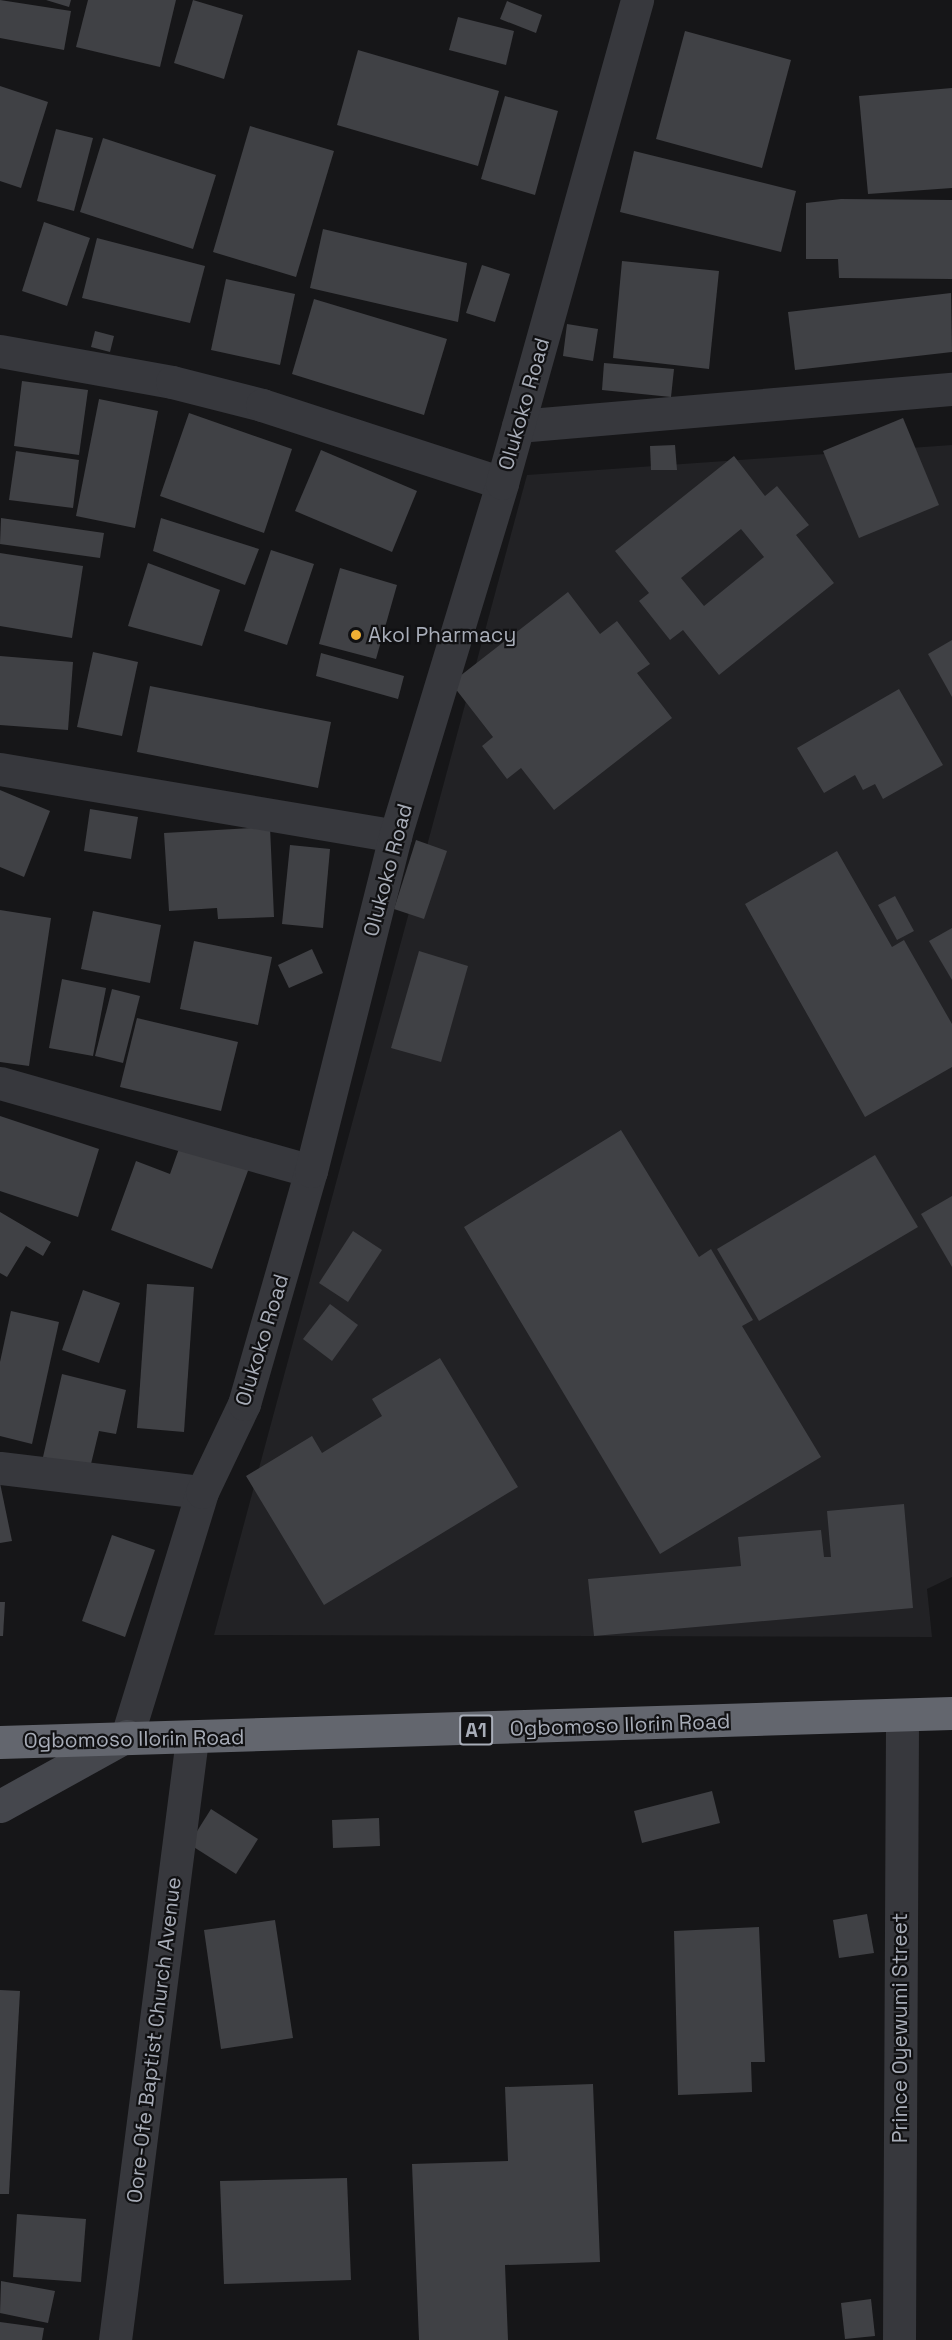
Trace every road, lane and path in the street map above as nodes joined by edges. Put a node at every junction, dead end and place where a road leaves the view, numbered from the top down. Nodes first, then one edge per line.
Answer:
1 (637, 0) edge
2 (0, 351) edge
3 (952, 389) edge
4 (518, 426) junction
5 (502, 483) junction
6 (0, 769) edge
7 (396, 836) junction
8 (0, 1083) edge
9 (311, 1172) junction
10 (0, 1468) edge
11 (202, 1492) junction
12 (952, 1713) edge
13 (902, 1716) junction
14 (127, 1736) junction
15 (192, 1739) junction
16 (0, 1742) edge
17 (0, 1806) edge
18 (115, 2340) edge
19 (899, 2340) edge

1 - 4 street, Olukoko Road
2 - 5 street
3 - 4 street
4 - 5 street, Olukoko Road
5 - 7 street, Olukoko Road
6 - 7 street
7 - 9 street, Olukoko Road
8 - 9 street
9 - 11 street, Olukoko Road
10 - 11 street
11 - 14 street, Olukoko Road
12 - 13 highway, Ogbomoso Ilorin Road / A1
13 - 15 highway, Ogbomoso Ilorin Road / A1
13 - 19 street, Prince Oyewumi Street
14 - 15 highway, Ogbomoso Ilorin Road / A1
14 - 16 highway, Ogbomoso Ilorin Road / A1
14 - 17 main road
15 - 18 street, Oore-Ofe Baptist Church Avenue

